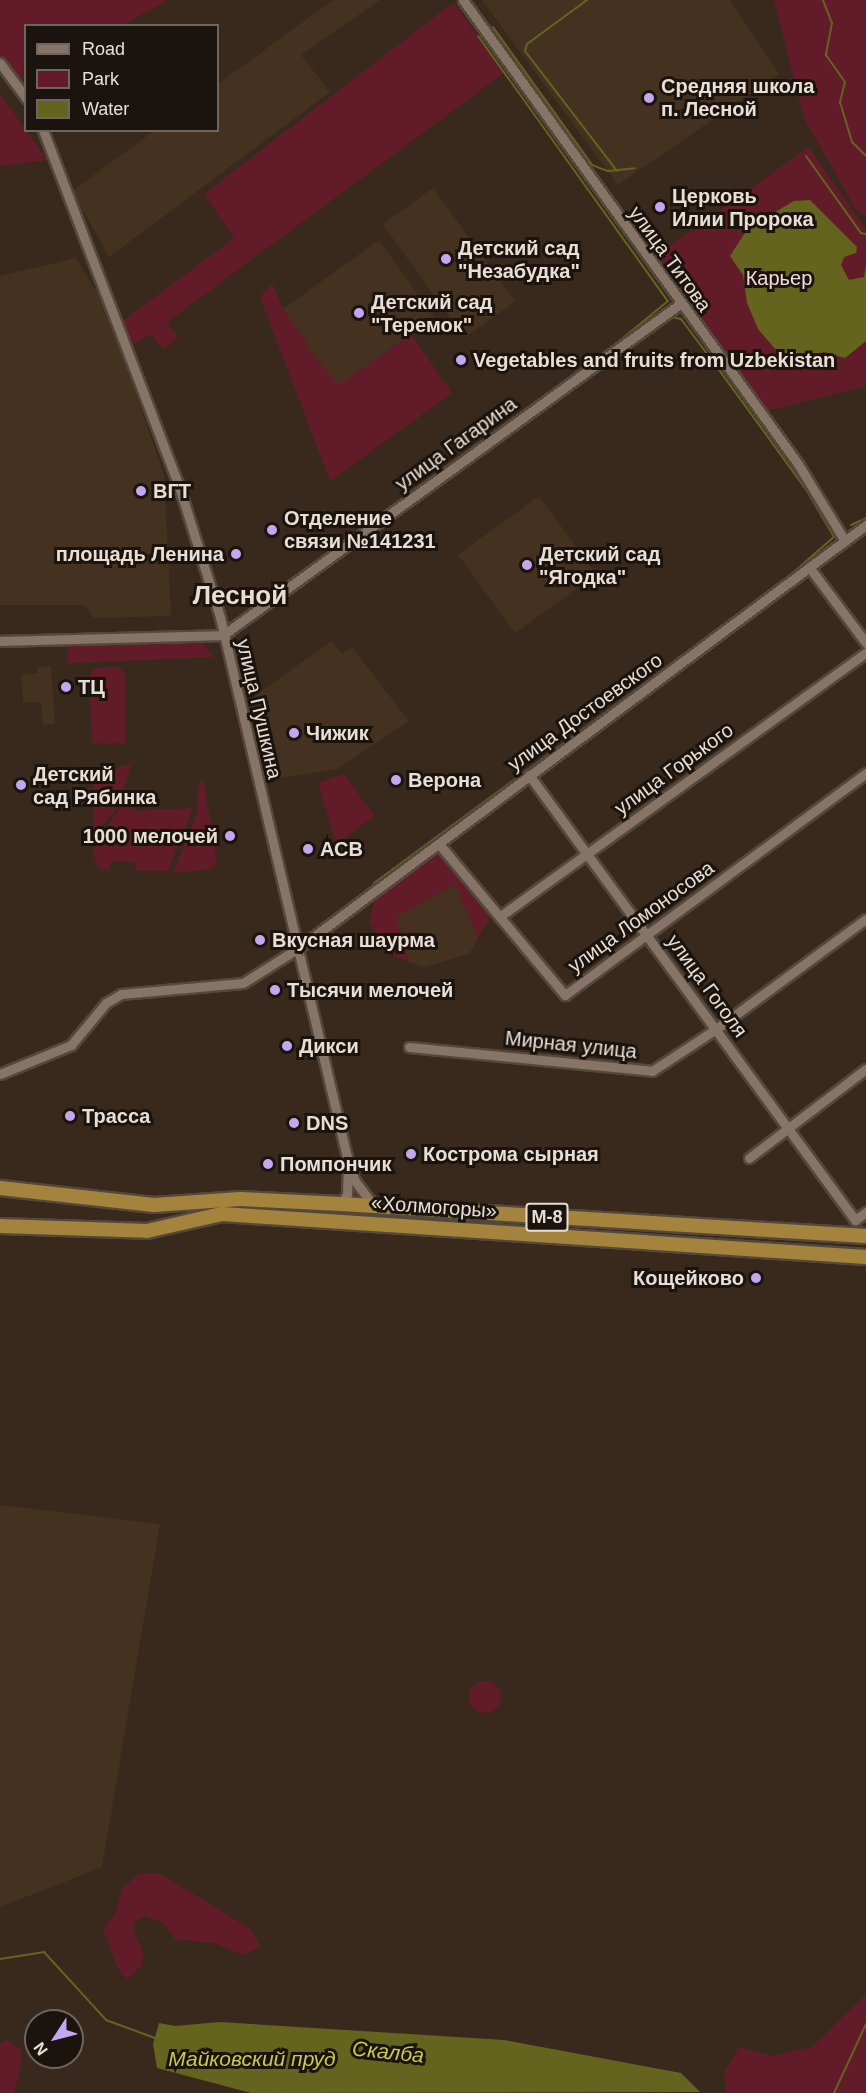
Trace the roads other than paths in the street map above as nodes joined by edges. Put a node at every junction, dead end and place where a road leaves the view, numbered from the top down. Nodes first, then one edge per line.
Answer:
1 (463, 0) edge
2 (0, 63) edge
3 (24, 95) edge
4 (44, 132) edge
5 (680, 304) junction
6 (866, 525) edge
7 (845, 541) junction
8 (809, 567) junction
9 (223, 634) junction
10 (0, 641) edge
11 (866, 643) edge
12 (866, 652) edge
13 (866, 773) edge
14 (529, 776) junction
15 (439, 844) junction
16 (588, 854) junction
17 (502, 915) junction
18 (866, 919) edge
19 (648, 936) junction
20 (297, 949) junction
21 (716, 1029) junction
22 (410, 1047) dead end
23 (866, 1069) edge
24 (0, 1074) edge
25 (788, 1126) junction
26 (347, 1157) junction
27 (749, 1158) dead end
28 (0, 1188) edge
29 (340, 1204) junction
30 (374, 1206) junction
31 (866, 1212) edge
32 (0, 1226) edge
33 (866, 1236) edge
34 (866, 1257) edge

1 - 5 street, улица Титова
2 - 3 street
4 - 9 street, улица Пушкина
5 - 7 street, улица Титова
5 - 9 street, улица Гагарина
6 - 7 street, улица Достоевского
7 - 8 street, улица Достоевского
8 - 11 street
8 - 14 street, улица Достоевского
9 - 10 street
9 - 20 street, улица Пушкина
12 - 16 street, улица Горького
13 - 19 street, улица Ломоносова
14 - 15 street, улица Достоевского
14 - 16 street, улица Гоголя
15 - 17 street, улица Ломоносова
15 - 20 street, улица Достоевского
16 - 17 street, улица Горького
16 - 19 street, улица Гоголя
17 - 19 street, улица Ломоносова
18 - 21 street, Мирная улица
19 - 21 street, улица Гоголя
20 - 24 street, улица Достоевского
20 - 26 street, улица Пушкина
21 - 22 street, Мирная улица
21 - 25 street, улица Гоголя
23 - 25 street
25 - 27 street
25 - 31 street, улица Гоголя
26 - 29 street
26 - 30 street
28 - 29 highway, «Холмогоры» / М-8
29 - 30 highway, «Холмогоры» / М-8
30 - 33 highway, «Холмогоры» / М-8
32 - 34 highway, «Холмогоры» / М-8

